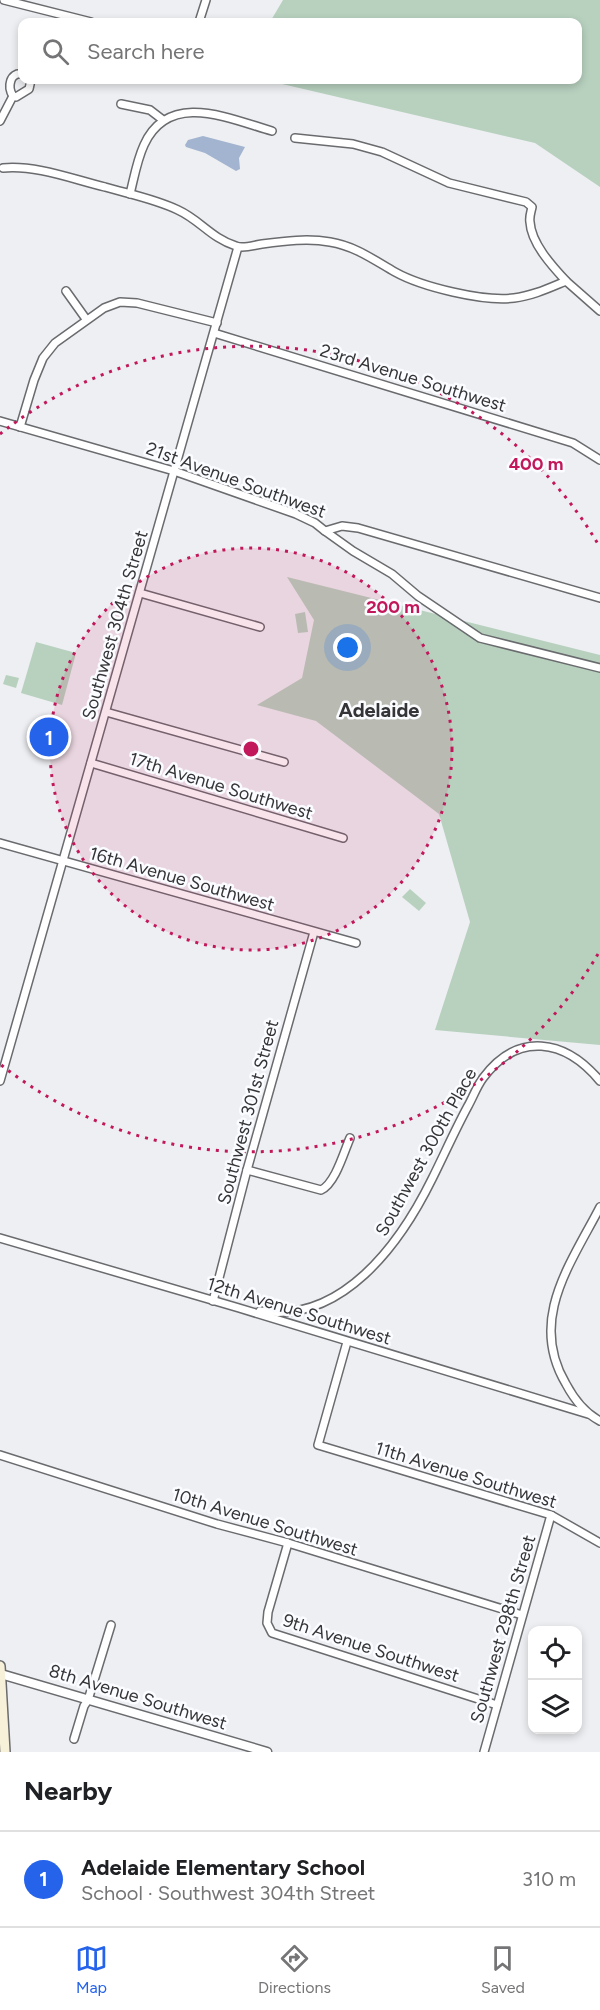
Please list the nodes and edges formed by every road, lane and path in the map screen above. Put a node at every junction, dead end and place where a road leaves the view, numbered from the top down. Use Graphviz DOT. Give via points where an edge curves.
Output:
graph roads {
  1 [pos="3,0"];
  2 [pos="206,0"];
  3 [pos="75,18"];
  4 [pos="200,18"];
  5 [pos="18,73"];
  6 [pos="30,84"];
  7 [pos="13,96"];
  8 [pos="121,104"];
  9 [pos="163,120"];
  10 [pos="0,121"];
  11 [pos="272,131"];
  12 [pos="296,138"];
  13 [pos="1,167"];
  14 [pos="130,194"];
  15 [pos="238,247"];
  16 [pos="566,281"];
  17 [pos="66,291"];
  18 [pos="600,311"];
  19 [pos="86,320"];
  20 [pos="217,323"];
  21 [pos="214,333"];
  22 [pos="0,421"];
  23 [pos="20,427"];
  24 [pos="600,460"];
  25 [pos="174,471"];
  26 [pos="325,531"];
  27 [pos="140,592"];
  28 [pos="600,598"];
  29 [pos="260,627"];
  30 [pos="600,668"];
  31 [pos="106,712"];
  32 [pos="284,762"];
  33 [pos="91,763"];
  34 [pos="343,838"];
  35 [pos="0,843"];
  36 [pos="63,861"];
  37 [pos="314,932"];
  38 [pos="356,943"];
  39 [pos="0,1081"];
  40 [pos="600,1081"];
  41 [pos="350,1138"];
  42 [pos="247,1170"];
  43 [pos="600,1207"];
  44 [pos="0,1238"];
  45 [pos="213,1301"];
  46 [pos="239,1308"];
  47 [pos="347,1342"];
  48 [pos="588,1414"];
  49 [pos="600,1421"];
  50 [pos="0,1455"];
  51 [pos="551,1515"];
  52 [pos="288,1544"];
  53 [pos="600,1544"];
  54 [pos="522,1615"];
  55 [pos="111,1624"];
  56 [pos="0,1666"];
  57 [pos="1,1674"];
  58 [pos="88,1700"];
  59 [pos="497,1705"];
  60 [pos="74,1739"];
  61 [pos="5,1752"];
  62 [pos="267,1752"];
  63 [pos="484,1752"];
  1 -- 3 [label="street"];
  2 -- 4 [label="street"];
  5 -- 7 [label="street" via="10,85"];
  6 -- 7 [label="street" via="29,89"];
  7 -- 10 [label="street"];
  8 -- 9 [label="street" via="150,110"];
  9 -- 11 [label="street" via="198,111"];
  9 -- 14 [label="street" via="144,145"];
  12 -- 16 [label="street" via="353,144 382,152 449,183 529,203 534,236"];
  13 -- 14 [label="street" via="48,172"];
  14 -- 15 [label="street" via="177,210 210,234"];
  15 -- 16 [label="street" via="300,240 338,243 414,280 492,298 520,297"];
  15 -- 20 [label="street, Southwest 304th Street"];
  16 -- 18 [label="street"];
  17 -- 19 [label="street"];
  19 -- 20 [label="street" via="104,308 130,302"];
  19 -- 23 [label="street" via="55,343 43,358"];
  20 -- 21 [label="street, Southwest 304th Street"];
  21 -- 24 [label="street, 23rd Avenue Southwest" via="573,443"];
  21 -- 25 [label="street, Southwest 304th Street"];
  22 -- 23 [label="street, 21st Avenue Southwest"];
  23 -- 25 [label="street, 21st Avenue Southwest"];
  25 -- 26 [label="street, 21st Avenue Southwest" via="296,514"];
  25 -- 27 [label="street, Southwest 304th Street"];
  26 -- 28 [label="street, 21st Avenue Southwest" via="352,527"];
  26 -- 30 [label="street" via="480,638"];
  27 -- 29 [label="street"];
  27 -- 31 [label="street, Southwest 304th Street"];
  31 -- 32 [label="street"];
  31 -- 33 [label="street, Southwest 304th Street"];
  33 -- 34 [label="street, 17th Avenue Southwest"];
  33 -- 36 [label="street, Southwest 304th Street"];
  35 -- 36 [label="street, 16th Avenue Southwest"];
  36 -- 37 [label="street, 16th Avenue Southwest"];
  36 -- 39 [label="street, Southwest 304th Street"];
  37 -- 38 [label="street, 16th Avenue Southwest"];
  37 -- 42 [label="street, Southwest 301st Street"];
  40 -- 46 [label="street, Southwest 300th Place" via="578,1059 548,1047 522,1047 507,1054 482,1079 430,1182 390,1248 363,1276 317,1304 299,1309 266,1312"];
  41 -- 42 [label="street" via="332,1180 321,1190"];
  42 -- 45 [label="street, Southwest 301st Street"];
  43 -- 48 [label="street" via="557,1292 550,1325 560,1374"];
  44 -- 45 [label="street, 12th Avenue Southwest"];
  45 -- 46 [label="street, 12th Avenue Southwest"];
  46 -- 47 [label="street, 12th Avenue Southwest"];
  47 -- 48 [label="street, 12th Avenue Southwest"];
  47 -- 51 [label="street, 11th Avenue Southwest" via="318,1445"];
  48 -- 49 [label="street"];
  50 -- 52 [label="street, 10th Avenue Southwest"];
  51 -- 53 [label="street, 11th Avenue Southwest"];
  51 -- 54 [label="street, Southwest 298th Street"];
  52 -- 54 [label="street, 10th Avenue Southwest"];
  52 -- 59 [label="street, 9th Avenue Southwest" via="268,1612 267,1623 272,1633"];
  54 -- 59 [label="street, Southwest 298th Street"];
  55 -- 58 [label="street"];
  56 -- 57 [label="main road"];
  57 -- 58 [label="street, 8th Avenue Southwest"];
  57 -- 61 [label="main road"];
  58 -- 60 [label="street"];
  58 -- 62 [label="street, 8th Avenue Southwest"];
  59 -- 63 [label="street, Southwest 298th Street"];
}
